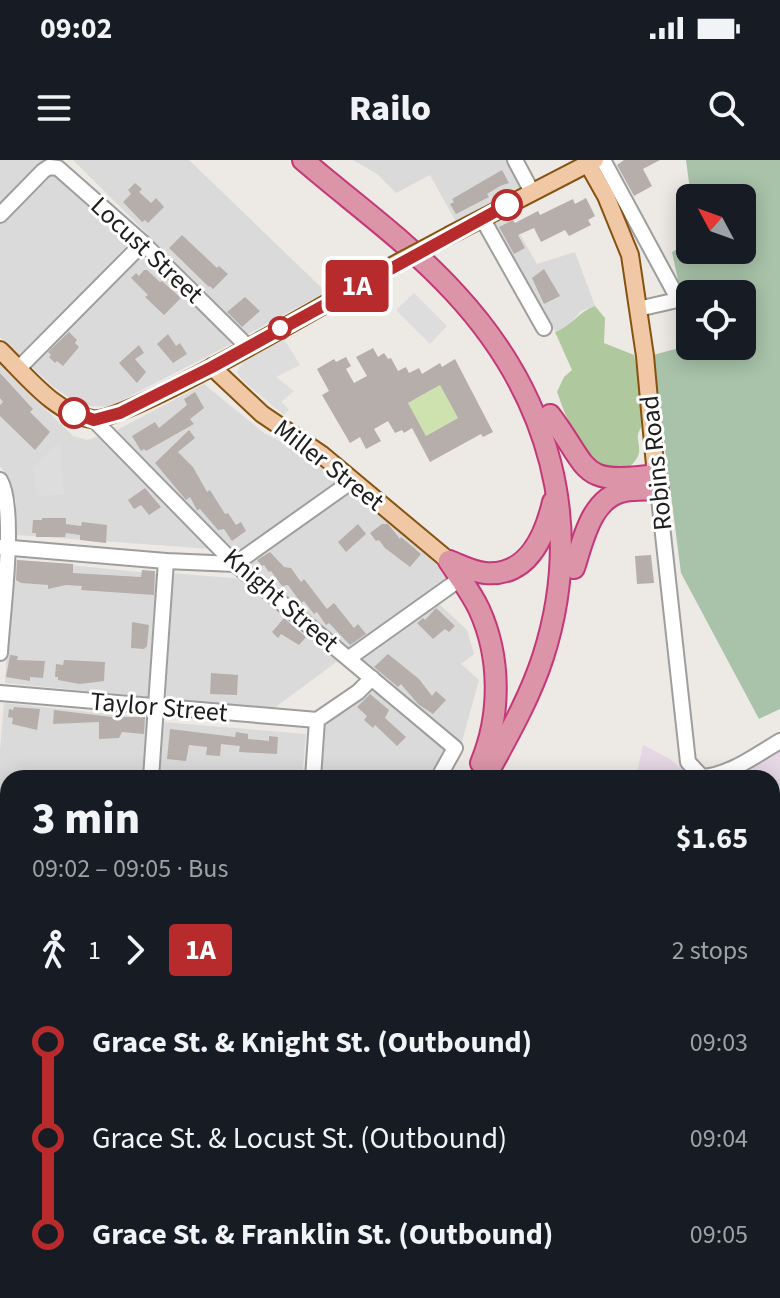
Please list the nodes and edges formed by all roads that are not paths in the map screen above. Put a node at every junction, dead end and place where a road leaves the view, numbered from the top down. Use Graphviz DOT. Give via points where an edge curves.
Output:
graph roads {
  1 [pos="303,160"];
  2 [pos="322,160"];
  3 [pos="515,160"];
  4 [pos="595,161"];
  5 [pos="532,192"];
  6 [pos="0,215"];
  7 [pos="482,218"];
  8 [pos="143,243"];
  9 [pos="638,309"];
  10 [pos="544,328"];
  11 [pos="247,346"];
  12 [pos="0,350"];
  13 [pos="212,367"];
  14 [pos="19,368"];
  15 [pos="550,415"];
  16 [pos="94,420"];
  17 [pos="0,480"];
  18 [pos="352,481"];
  19 [pos="657,482"];
  20 [pos="556,486"];
  21 [pos="4,547"];
  22 [pos="166,561"];
  23 [pos="449,561"];
  24 [pos="235,564"];
  25 [pos="574,568"];
  26 [pos="460,579"];
  27 [pos="0,653"];
  28 [pos="349,658"];
  29 [pos="372,678"];
  30 [pos="0,694"];
  31 [pos="0,707"];
  32 [pos="156,707"];
  33 [pos="317,720"];
  34 [pos="780,741"];
  35 [pos="152,770"];
  36 [pos="314,770"];
  37 [pos="443,770"];
  38 [pos="478,770"];
  39 [pos="489,770"];
  40 [pos="503,770"];
  41 [pos="693,770"];
  42 [pos="728,770"];
  1 -- 20 [label="highway" via="429,268 486,328 534,410"];
  2 -- 15 [label="highway" via="480,301 517,350"];
  3 -- 5 [label="street"];
  4 -- 5 [label="main road"];
  4 -- 9 [label="main road, Robins Road" via="630,255"];
  4 -- 9 [label="street" via="676,295 673,301"];
  5 -- 7 [label="main road"];
  6 -- 8 [label="street, Locust Street" via="43,171 58,168"];
  7 -- 10 [label="street"];
  7 -- 11 [label="main road, bridge"];
  8 -- 11 [label="street, Locust Street"];
  8 -- 14 [label="street"];
  9 -- 19 [label="main road, Robins Road"];
  11 -- 13 [label="main road"];
  12 -- 14 [label="main road"];
  13 -- 16 [label="main road" via="120,413"];
  13 -- 18 [label="main road, Miller Street" via="262,414"];
  14 -- 16 [label="main road" via="54,400"];
  15 -- 19 [label="highway" via="593,473"];
  15 -- 25 [label="highway" via="567,477"];
  16 -- 24 [label="street, Knight Street"];
  17 -- 21 [label="street" via="8,501"];
  18 -- 23 [label="main road, Miller Street"];
  18 -- 24 [label="street"];
  19 -- 25 [label="highway" via="601,504"];
  19 -- 41 [label="street, Robins Road" via="685,742"];
  20 -- 23 [label="highway" via="547,526 522,562 486,573"];
  20 -- 39 [label="highway" via="561,543 551,627 533,684"];
  21 -- 22 [label="street"];
  21 -- 27 [label="street"];
  22 -- 24 [label="street"];
  22 -- 32 [label="street"];
  23 -- 26 [label="highway"];
  24 -- 28 [label="street, Knight Street"];
  25 -- 40 [label="highway" via="555,661"];
  26 -- 28 [label="street"];
  26 -- 38 [label="highway" via="479,610 495,675 489,744"];
  28 -- 29 [label="street, Knight Street"];
  29 -- 33 [label="street"];
  29 -- 37 [label="street, Knight Street" via="455,748"];
  30 -- 31 [label="street"];
  30 -- 32 [label="street, Taylor Street"];
  32 -- 33 [label="street, Taylor Street"];
  32 -- 35 [label="street"];
  33 -- 36 [label="street"];
  34 -- 42 [label="street, Robins Road"];
}
